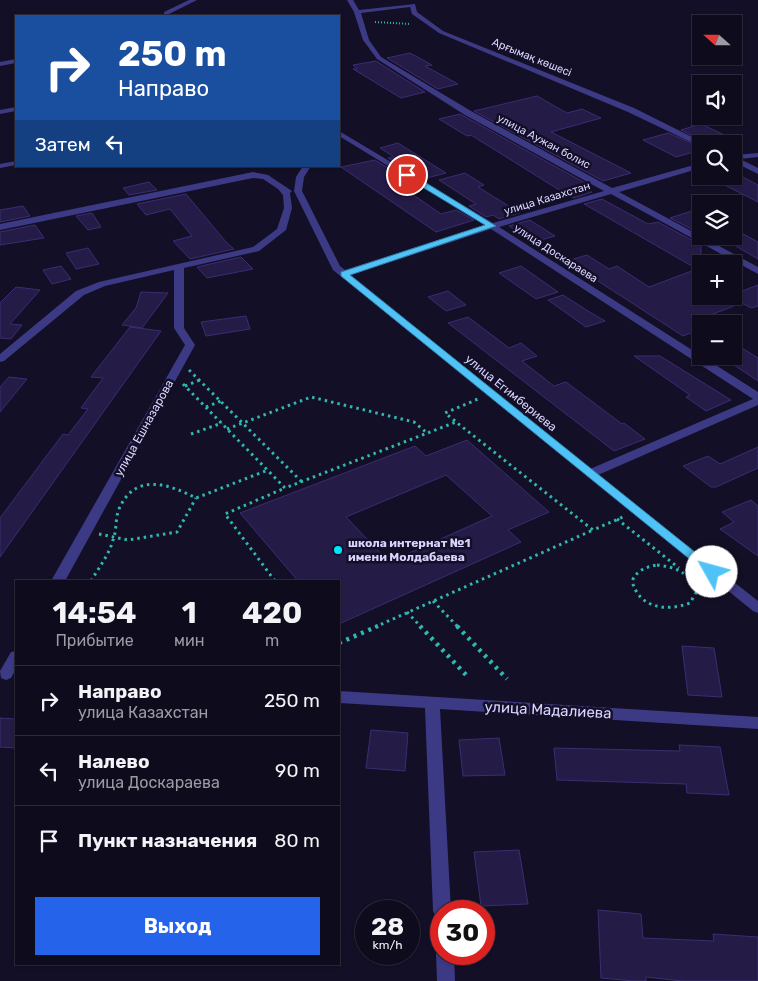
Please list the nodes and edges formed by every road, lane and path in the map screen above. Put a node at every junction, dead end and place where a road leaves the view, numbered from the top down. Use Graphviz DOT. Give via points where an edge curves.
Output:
graph roads {
  1 [pos="194,0"];
  2 [pos="350,0"];
  3 [pos="357,12"];
  4 [pos="167,15"];
  5 [pos="362,25"];
  6 [pos="440,32"];
  7 [pos="15,61"];
  8 [pos="0,64"];
  9 [pos="15,109"];
  10 [pos="0,112"];
  11 [pos="340,134"];
  12 [pos="692,139"];
  13 [pos="758,155"];
  14 [pos="742,157"];
  15 [pos="742,162"];
  16 [pos="15,163"];
  17 [pos="0,166"];
  18 [pos="306,167"];
  19 [pos="692,168"];
  20 [pos="758,170"];
  21 [pos="282,188"];
  22 [pos="612,190"];
  23 [pos="303,200"];
  24 [pos="492,226"];
  25 [pos="0,227"];
  26 [pos="179,267"];
  27 [pos="758,271"];
  28 [pos="344,274"];
  29 [pos="0,360"];
  30 [pos="189,369"];
  31 [pos="200,380"];
  32 [pos="181,382"];
  33 [pos="185,386"];
  34 [pos="479,398"];
  35 [pos="758,399"];
  36 [pos="221,401"];
  37 [pos="206,406"];
  38 [pos="456,422"];
  39 [pos="222,423"];
  40 [pos="242,423"];
  41 [pos="227,428"];
  42 [pos="427,433"];
  43 [pos="191,434"];
  44 [pos="268,470"];
  45 [pos="589,474"];
  46 [pos="302,482"];
  47 [pos="285,488"];
  48 [pos="196,498"];
  49 [pos="626,516"];
  50 [pos="617,519"];
  51 [pos="593,530"];
  52 [pos="96,533"];
  53 [pos="113,540"];
  54 [pos="685,572"];
  55 [pos="59,580"];
  56 [pos="92,580"];
  57 [pos="274,580"];
  58 [pos="433,601"];
  59 [pos="758,608"];
  60 [pos="407,612"];
  61 [pos="340,643"];
  62 [pos="15,658"];
  63 [pos="7,674"];
  64 [pos="468,677"];
  65 [pos="507,679"];
  66 [pos="340,697"];
  67 [pos="432,703"];
  68 [pos="758,723"];
  69 [pos="441,900"];
  70 [pos="445,965"];
  71 [pos="446,981"];
  1 -- 4 [label="street" via="172,9"];
  2 -- 3 [label="street, улица Аужан болис"];
  3 -- 5 [label="street, улица Аужан болис"];
  3 -- 6 [label="street, Арғымақ көшесі" via="413,5 414,13"];
  5 -- 6 [label="path" via="383,22 414,24"];
  5 -- 22 [label="street, улица Аужан болис" via="366,40 379,58 468,113"];
  6 -- 12 [label="street, Арғымақ көшесі" via="631,110"];
  7 -- 8 [label="street"];
  9 -- 10 [label="street"];
  11 -- 24 [label="street, улица Доскараева"];
  13 -- 14 [label="street"];
  15 -- 20 [label="street"];
  16 -- 17 [label="street"];
  18 -- 23 [label="street, улица Егимбериева" via="300,177 298,191"];
  19 -- 22 [label="street, улица Казахстан"];
  21 -- 23 [label="street"];
  21 -- 25 [label="street" via="265,177 253,175"];
  21 -- 26 [label="street" via="287,194 288,208 281,230 266,242 256,249"];
  22 -- 24 [label="street, улица Казахстан"];
  22 -- 27 [label="street, улица Аужан болис"];
  23 -- 28 [label="street, улица Егимбериева" via="336,268"];
  24 -- 28 [label="street, улица Казахстан"];
  24 -- 35 [label="street, улица Доскараева"];
  26 -- 29 [label="street" via="102,284 80,293"];
  26 -- 55 [label="street, улица Ешназарова" via="179,328 190,344"];
  28 -- 45 [label="street, улица Егимбериева"];
  30 -- 31 [label="path"];
  31 -- 33 [label="path"];
  31 -- 36 [label="path"];
  32 -- 33 [label="path"];
  33 -- 37 [label="path"];
  34 -- 38 [label="path" via="445,413"];
  35 -- 45 [label="street"];
  36 -- 37 [label="path"];
  36 -- 40 [label="path"];
  37 -- 39 [label="path"];
  38 -- 42 [label="path"];
  38 -- 51 [label="path"];
  39 -- 41 [label="path"];
  39 -- 43 [label="path"];
  40 -- 41 [label="path"];
  40 -- 42 [label="path" via="311,397 414,422"];
  40 -- 46 [label="path"];
  41 -- 44 [label="path"];
  42 -- 46 [label="path"];
  44 -- 47 [label="path"];
  44 -- 48 [label="path"];
  45 -- 59 [label="street, улица Егимбериева"];
  46 -- 47 [label="path"];
  47 -- 57 [label="path" via="226,514"];
  48 -- 53 [label="path" via="177,532 142,539"];
  48 -- 53 [label="path" via="157,482 137,488 120,508"];
  49 -- 50 [label="path"];
  50 -- 51 [label="path"];
  50 -- 54 [label="path"];
  51 -- 58 [label="path"];
  52 -- 53 [label="path"];
  53 -- 56 [label="path"];
  54 -- 54 [label="path" via="667,566 648,566 635,575 633,588 637,595 653,606 683,607 695,598 697,591"];
  58 -- 60 [label="path"];
  58 -- 65 [label="path"];
  60 -- 61 [label="path"];
  60 -- 64 [label="path"];
  62 -- 63 [label="street"];
  66 -- 67 [label="street, улица Мадалиева"];
  67 -- 68 [label="street, улица Мадалиева"];
  67 -- 69 [label="street"];
  70 -- 71 [label="street"];
}
